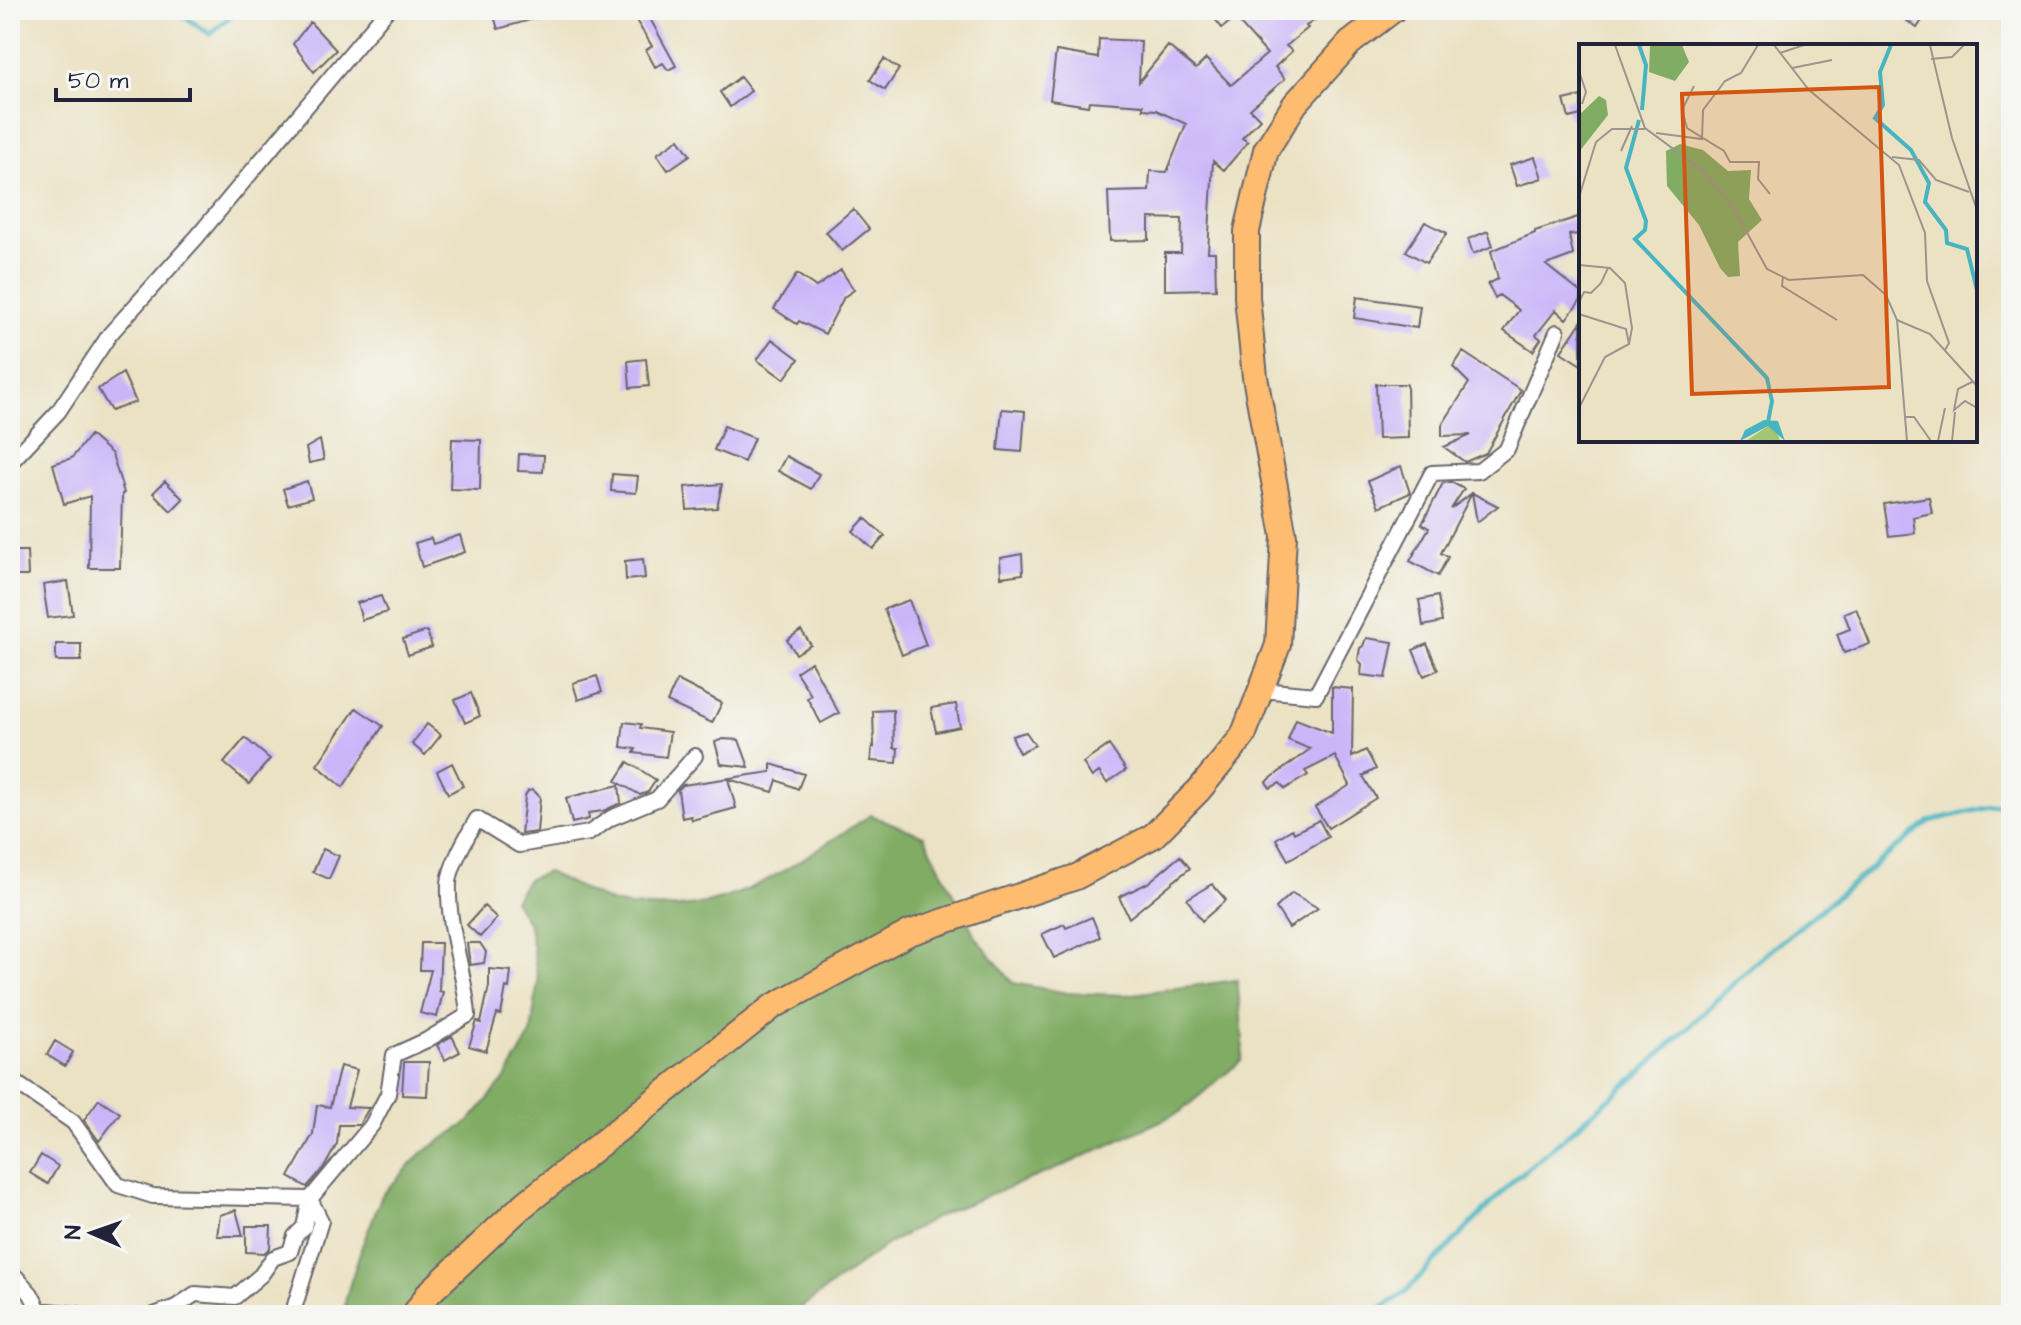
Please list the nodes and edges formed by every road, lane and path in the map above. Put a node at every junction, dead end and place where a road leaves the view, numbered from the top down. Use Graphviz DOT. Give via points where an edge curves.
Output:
graph roads {
  1 [pos="387,10"];
  2 [pos="1393,10"];
  3 [pos="1557,332"];
  4 [pos="10,463"];
  5 [pos="1261,690"];
  6 [pos="695,756"];
  7 [pos="10,1079"];
  8 [pos="310,1199"];
  9 [pos="10,1277"];
  10 [pos="85,1315"];
  11 [pos="154,1315"];
  12 [pos="292,1315"];
  13 [pos="414,1315"];
  1 -- 4 [label="street" via="110,334 58,412"];
  2 -- 5 [label="highway" via="1350,43 1295,104 1266,150 1247,231 1255,377 1284,536 1278,645"];
  3 -- 5 [label="street" via="1507,449 1479,471 1432,473 1316,695"];
  5 -- 13 [label="highway" via="1243,736 1153,836 1076,877 909,933 772,1007 520,1208 429,1293"];
  6 -- 8 [label="street" via="657,799 589,833 519,845 477,819 449,881 468,1015 394,1055 388,1094 372,1125"];
  7 -- 8 [label="street" via="73,1122 118,1185 153,1196"];
  8 -- 11 [label="street" via="304,1227 290,1252 273,1258 235,1297 195,1294"];
  8 -- 12 [label="street" via="321,1221"];
  9 -- 10 [label="street" via="31,1294 39,1310"];
}
